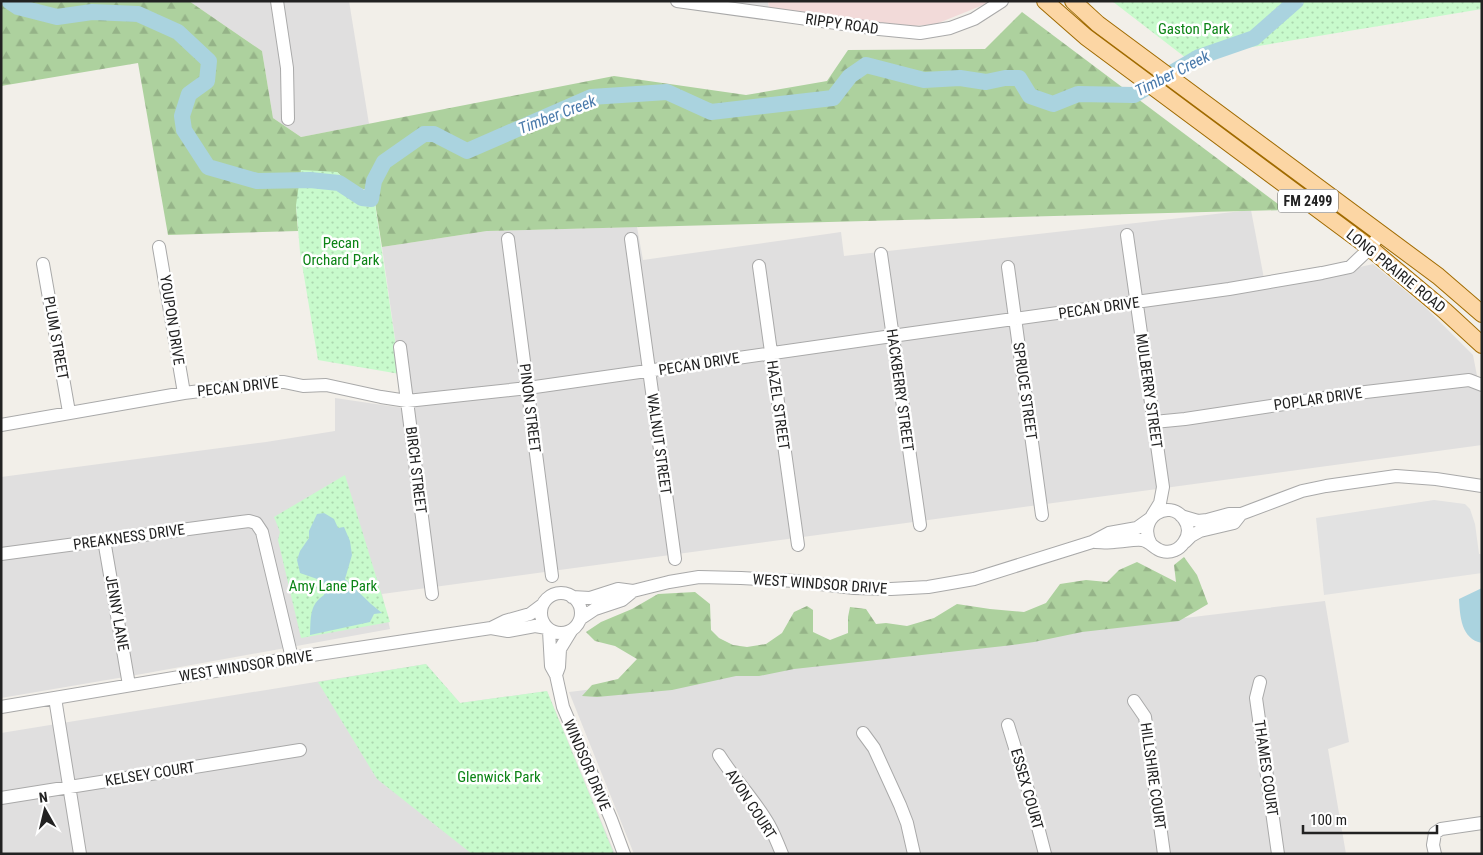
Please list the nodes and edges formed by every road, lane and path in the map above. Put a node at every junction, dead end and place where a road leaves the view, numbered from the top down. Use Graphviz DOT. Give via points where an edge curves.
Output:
graph roads {
  1 [pos="277,1"];
  2 [pos="677,1"];
  3 [pos="1002,1"];
  4 [pos="1045,1"];
  5 [pos="1073,1"];
  6 [pos="692,2"];
  7 [pos="288,119"];
  8 [pos="1381,233"];
  9 [pos="1127,235"];
  10 [pos="508,239"];
  11 [pos="631,239"];
  12 [pos="160,247"];
  13 [pos="1370,248"];
  14 [pos="881,254"];
  15 [pos="43,264"];
  16 [pos="759,266"];
  17 [pos="1008,267"];
  18 [pos="1137,302"];
  19 [pos="1482,314"];
  20 [pos="1015,319"];
  21 [pos="892,336"];
  22 [pos="1482,345"];
  23 [pos="400,347"];
  24 [pos="771,353"];
  25 [pos="649,371"];
  26 [pos="1482,385"];
  27 [pos="528,388"];
  28 [pos="184,393"];
  29 [pos="407,401"];
  30 [pos="69,412"];
  31 [pos="1154,422"];
  32 [pos="1,424"];
  33 [pos="1482,486"];
  34 [pos="1163,487"];
  35 [pos="1042,514"];
  36 [pos="1241,514"];
  37 [pos="1181,515"];
  38 [pos="1152,517"];
  39 [pos="920,525"];
  40 [pos="104,540"];
  41 [pos="1092,542"];
  42 [pos="1184,543"];
  43 [pos="798,544"];
  44 [pos="1151,544"];
  45 [pos="1,554"];
  46 [pos="676,559"];
  47 [pos="552,576"];
  48 [pos="633,591"];
  49 [pos="432,594"];
  50 [pos="572,597"];
  51 [pos="542,606"];
  52 [pos="580,619"];
  53 [pos="491,628"];
  54 [pos="548,630"];
  55 [pos="570,631"];
  56 [pos="292,658"];
  57 [pos="556,675"];
  58 [pos="1260,682"];
  59 [pos="129,685"];
  60 [pos="55,698"];
  61 [pos="1134,700"];
  62 [pos="1,707"];
  63 [pos="1008,725"];
  64 [pos="863,733"];
  65 [pos="300,750"];
  66 [pos="720,755"];
  67 [pos="69,787"];
  68 [pos="1,798"];
  69 [pos="1482,823"];
  70 [pos="80,854"];
  71 [pos="624,854"];
  72 [pos="782,854"];
  73 [pos="914,854"];
  74 [pos="1044,854"];
  75 [pos="1164,854"];
  76 [pos="1278,854"];
  77 [pos="1435,854"];
  1 -- 7 [label="street" via="287,68"];
  2 -- 6 [label="street, RIPPY ROAD"];
  3 -- 6 [label="street, RIPPY ROAD" via="974,19 950,28 920,33"];
  4 -- 13 [label="main road, LONG PRAIRIE ROAD / FM 2499" via="1086,37"];
  5 -- 8 [label="main road, LONG PRAIRIE ROAD / FM 2499" via="1098,24"];
  8 -- 13 [label="street, PECAN DRIVE"];
  8 -- 19 [label="main road, LONG PRAIRIE ROAD / FM 2499"];
  9 -- 18 [label="street, MULBERRY STREET"];
  10 -- 27 [label="street, PINON STREET"];
  11 -- 25 [label="street, WALNUT STREET"];
  12 -- 28 [label="street, YOUPON DRIVE"];
  13 -- 18 [label="street, PECAN DRIVE" via="1350,266 1322,273"];
  13 -- 22 [label="main road, LONG PRAIRIE ROAD / FM 2499"];
  14 -- 21 [label="street, HACKBERRY STREET"];
  15 -- 30 [label="street, PLUM STREET"];
  16 -- 24 [label="street, HAZEL STREET"];
  17 -- 20 [label="street, SPRUCE STREET"];
  18 -- 20 [label="street, PECAN DRIVE"];
  18 -- 31 [label="street, MULBERRY STREET"];
  20 -- 21 [label="street, PECAN DRIVE"];
  20 -- 35 [label="street, SPRUCE STREET"];
  21 -- 24 [label="street, PECAN DRIVE"];
  21 -- 39 [label="street, HACKBERRY STREET"];
  23 -- 29 [label="street, BIRCH STREET"];
  24 -- 25 [label="street, PECAN DRIVE"];
  24 -- 43 [label="street, HAZEL STREET"];
  25 -- 27 [label="street, PECAN DRIVE"];
  25 -- 46 [label="street, WALNUT STREET"];
  26 -- 31 [label="street, POPLAR DRIVE" via="1469,380"];
  27 -- 29 [label="street, PECAN DRIVE"];
  27 -- 47 [label="street, PINON STREET"];
  28 -- 29 [label="street, PECAN DRIVE" via="284,382"];
  28 -- 30 [label="street, PECAN DRIVE"];
  29 -- 49 [label="street, BIRCH STREET"];
  30 -- 32 [label="street, PECAN DRIVE"];
  31 -- 34 [label="street, MULBERRY STREET"];
  33 -- 36 [label="street, WEST WINDSOR DRIVE" via="1396,476 1302,491"];
  34 -- 37 [label="street, MULBERRY STREET"];
  34 -- 38 [label="street, MULBERRY STREET" via="1160,503"];
  36 -- 37 [label="street, WEST WINDSOR DRIVE" via="1202,521"];
  36 -- 42 [label="street, WEST WINDSOR DRIVE" via="1234,523 1200,531"];
  37 -- 38 [label="street, WEST WINDSOR DRIVE" via="1163,511"];
  37 -- 42 [label="street" via="1188,531"];
  38 -- 41 [label="street, WEST WINDSOR DRIVE" via="1137,528 1109,533"];
  38 -- 44 [label="street" via="1146,533"];
  40 -- 45 [label="street, PREAKNESS DRIVE"];
  40 -- 56 [label="street, PREAKNESS DRIVE" via="249,521 256,523 262,532"];
  40 -- 59 [label="street, JENNY LANE"];
  41 -- 44 [label="street, WEST WINDSOR DRIVE" via="1142,540"];
  41 -- 48 [label="street, WEST WINDSOR DRIVE" via="974,579 928,586 854,588 795,581 699,578"];
  42 -- 44 [label="street, WEST WINDSOR DRIVE" via="1168,552"];
  48 -- 50 [label="street, WEST WINDSOR DRIVE" via="618,589 590,598"];
  48 -- 52 [label="street, WEST WINDSOR DRIVE" via="622,600 595,609"];
  50 -- 51 [label="street, WEST WINDSOR DRIVE" via="555,594"];
  50 -- 52 [label="street" via="579,604"];
  51 -- 53 [label="street, WEST WINDSOR DRIVE" via="530,614"];
  51 -- 54 [label="street" via="540,615"];
  52 -- 55 [label="street, WEST WINDSOR DRIVE"];
  53 -- 54 [label="street, WEST WINDSOR DRIVE" via="508,631 535,626"];
  53 -- 56 [label="street, WEST WINDSOR DRIVE"];
  54 -- 55 [label="street, WEST WINDSOR DRIVE"];
  54 -- 57 [label="street, WINDSOR DRIVE" via="551,666"];
  55 -- 57 [label="street, WINDSOR DRIVE" via="560,649"];
  56 -- 59 [label="street, WEST WINDSOR DRIVE"];
  57 -- 71 [label="street, WINDSOR DRIVE" via="563,708"];
  58 -- 76 [label="street, THAMES COURT" via="1256,698"];
  59 -- 60 [label="street, WEST WINDSOR DRIVE"];
  60 -- 62 [label="street, WEST WINDSOR DRIVE"];
  60 -- 67 [label="street"];
  61 -- 75 [label="street, HILLSHIRE COURT" via="1146,717"];
  63 -- 74 [label="street, ESSEX COURT" via="1032,800"];
  64 -- 73 [label="street" via="874,748 900,805"];
  65 -- 67 [label="street, KELSEY COURT"];
  66 -- 72 [label="street, AVON COURT" via="769,825"];
  67 -- 68 [label="street, KELSEY COURT"];
  67 -- 70 [label="street"];
  69 -- 77 [label="street" via="1441,829 1435,833"];
}
